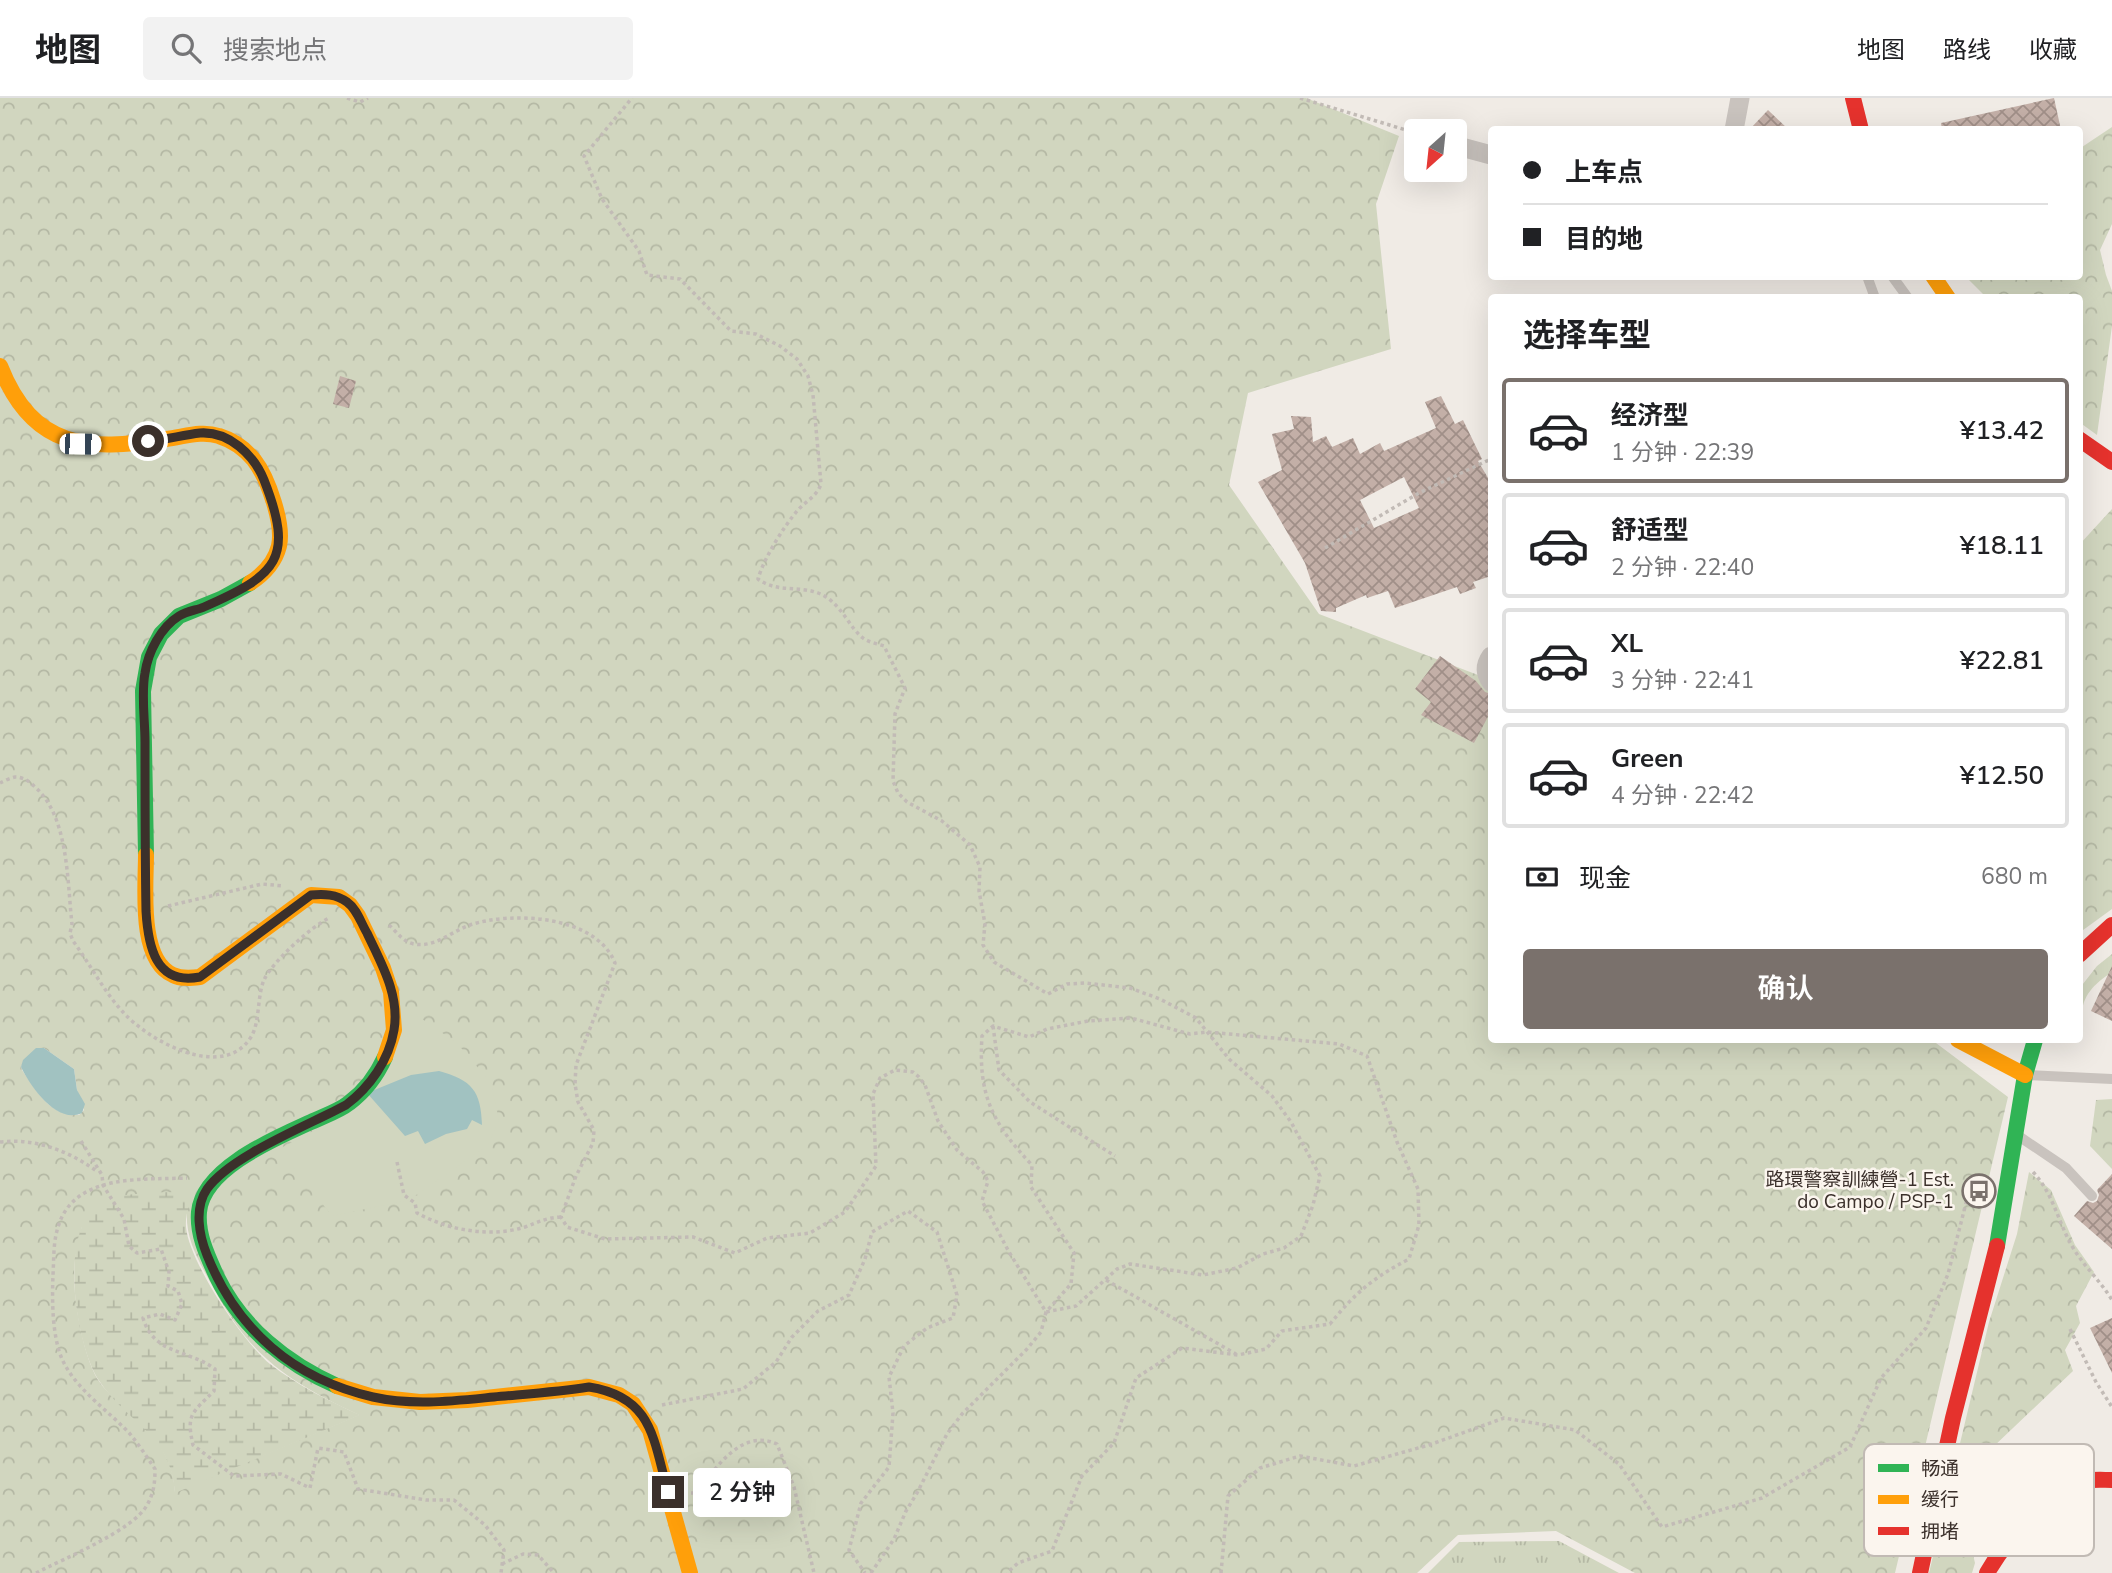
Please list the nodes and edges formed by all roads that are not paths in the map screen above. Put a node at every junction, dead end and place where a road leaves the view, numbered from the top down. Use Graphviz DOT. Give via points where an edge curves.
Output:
graph roads {
  1 [pos="1740,98"];
  2 [pos="1853,98"];
  3 [pos="1735,126"];
  4 [pos="1860,126"];
  5 [pos="1467,149"];
  6 [pos="1488,154"];
  7 [pos="0,366"];
  8 [pos="2083,442"];
  9 [pos="2112,462"];
  10 [pos="2112,925"];
  11 [pos="2083,951"];
  12 [pos="1964,1043"];
  13 [pos="1986,1043"];
  14 [pos="2034,1043"];
  15 [pos="1994,1059"];
  16 [pos="2025,1075"];
  17 [pos="2112,1079"];
  18 [pos="2016,1139"];
  19 [pos="2092,1196"];
  20 [pos="1947,1444"];
  21 [pos="2112,1480"];
  22 [pos="2094,1481"];
  23 [pos="1999,1556"];
  24 [pos="690,1573"];
  25 [pos="1987,1573"];
  1 -- 3 [label="street"];
  2 -- 4 [label="street"];
  5 -- 6 [label="street"];
  7 -- 24 [label="street" via="18,403 65,439 100,444 171,440 201,433 237,445 251,457 277,513 280,534 266,573 250,586 180,615 160,633 145,673 150,950 167,971 189,979 200,977 311,895 336,896 356,911 386,974 394,1027 384,1059 369,1084 346,1105 238,1160 206,1190 200,1203 202,1245 234,1309 290,1362 318,1378 374,1397 432,1403 589,1387 625,1397 639,1409 650,1430"];
  8 -- 9 [label="street"];
  10 -- 11 [label="street"];
  12 -- 15 [label="street"];
  13 -- 15 [label="street"];
  14 -- 16 [label="street"];
  15 -- 16 [label="street"];
  16 -- 17 [label="lane"];
  16 -- 18 [label="street"];
  18 -- 19 [label="lane" via="2066,1168"];
  18 -- 20 [label="street" via="2000,1234"];
  21 -- 22 [label="street"];
  23 -- 25 [label="street"];
}
